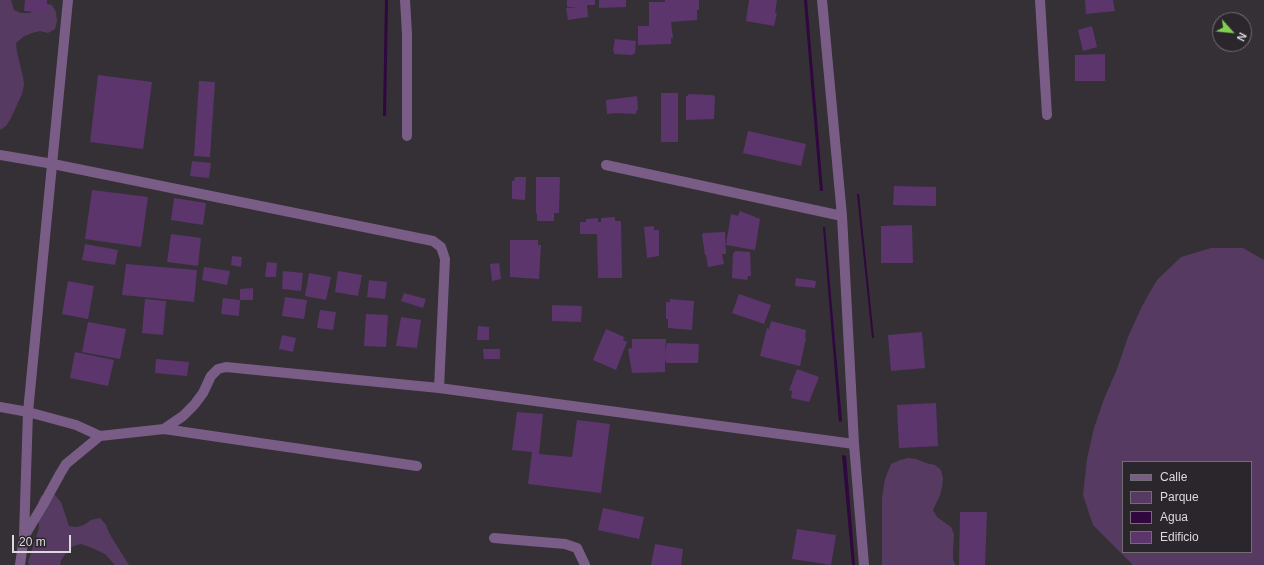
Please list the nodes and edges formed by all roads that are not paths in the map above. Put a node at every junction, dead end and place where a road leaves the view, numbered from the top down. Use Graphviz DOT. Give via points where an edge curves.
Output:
graph roads {
  1 [pos="68,0"];
  2 [pos="405,0"];
  3 [pos="822,0"];
  4 [pos="1040,0"];
  5 [pos="1047,115"];
  6 [pos="407,136"];
  7 [pos="0,155"];
  8 [pos="53,164"];
  9 [pos="606,166"];
  10 [pos="842,216"];
  11 [pos="439,388"];
  12 [pos="0,407"];
  13 [pos="28,412"];
  14 [pos="164,429"];
  15 [pos="100,436"];
  16 [pos="854,444"];
  17 [pos="417,466"];
  18 [pos="24,536"];
  19 [pos="494,538"];
  20 [pos="20,565"];
  21 [pos="585,565"];
  22 [pos="864,565"];
  1 -- 8 [label="street"];
  2 -- 6 [label="street"];
  3 -- 10 [label="street"];
  4 -- 5 [label="street"];
  7 -- 8 [label="street"];
  8 -- 11 [label="street" via="433,240 441,247 445,259"];
  8 -- 13 [label="street"];
  9 -- 10 [label="street"];
  10 -- 16 [label="street"];
  11 -- 14 [label="street" via="226,367 218,369 211,376 203,393 184,416"];
  11 -- 16 [label="street"];
  12 -- 13 [label="street"];
  13 -- 15 [label="street" via="76,425"];
  13 -- 18 [label="street"];
  14 -- 15 [label="street"];
  14 -- 17 [label="street"];
  15 -- 18 [label="street" via="66,464"];
  16 -- 22 [label="street"];
  18 -- 20 [label="street"];
  19 -- 21 [label="street" via="565,544 577,548"];
}
